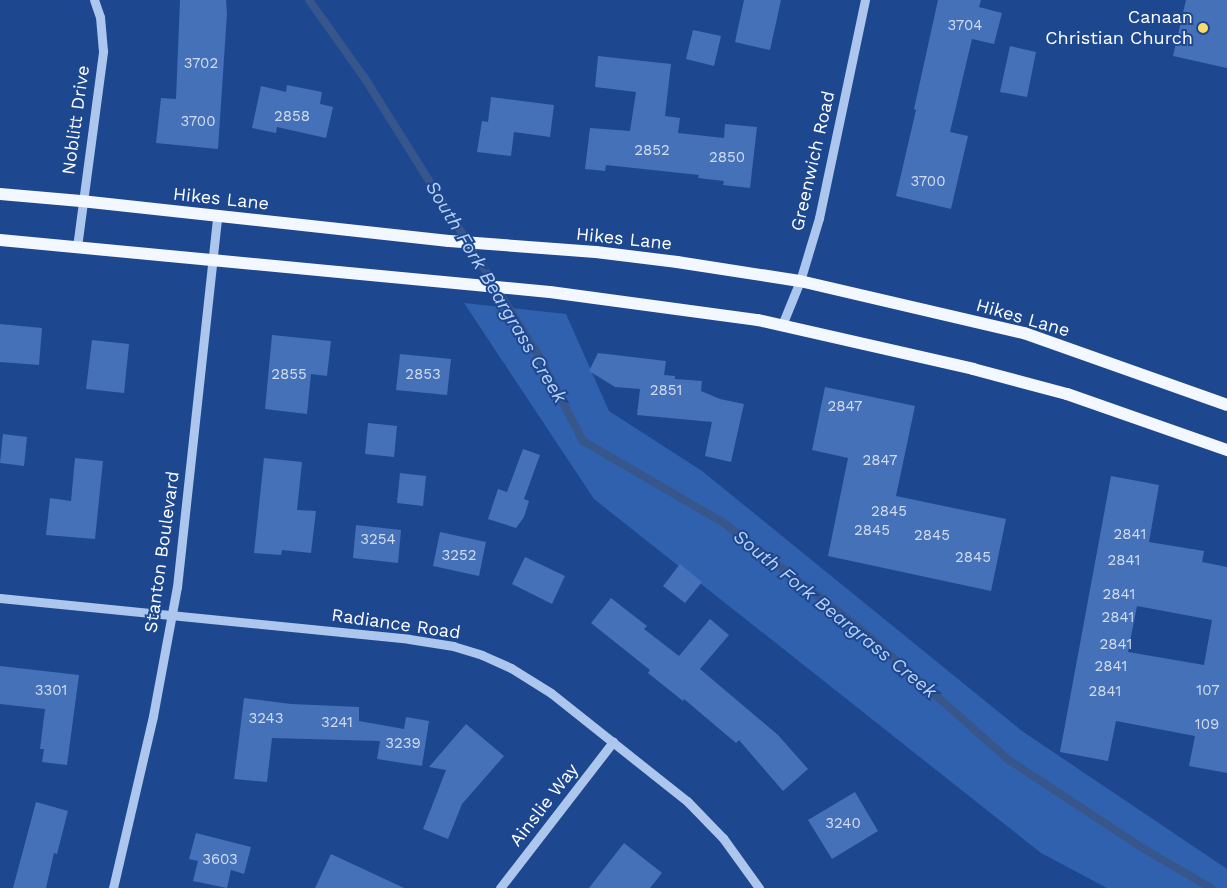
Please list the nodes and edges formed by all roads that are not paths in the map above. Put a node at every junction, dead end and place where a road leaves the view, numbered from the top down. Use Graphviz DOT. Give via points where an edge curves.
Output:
graph roads {
  1 [pos="94,0"];
  2 [pos="865,0"];
  3 [pos="0,194"];
  4 [pos="81,201"];
  5 [pos="217,217"];
  6 [pos="0,240"];
  7 [pos="77,247"];
  8 [pos="212,260"];
  9 [pos="800,281"];
  10 [pos="782,325"];
  11 [pos="1227,405"];
  12 [pos="1227,450"];
  13 [pos="0,598"];
  14 [pos="171,616"];
  15 [pos="613,742"];
  16 [pos="113,888"];
  17 [pos="500,888"];
  18 [pos="759,888"];
  1 -- 4 [label="street, Noblitt Drive" via="100,17 103,50"];
  2 -- 9 [label="street, Greenwich Road" via="819,218"];
  3 -- 4 [label="main road, Hikes Lane"];
  4 -- 5 [label="main road, Hikes Lane"];
  4 -- 7 [label="street, Noblitt Drive"];
  5 -- 8 [label="street, Stanton Boulevard"];
  5 -- 9 [label="main road, Hikes Lane" via="677,262"];
  6 -- 7 [label="main road"];
  7 -- 8 [label="main road"];
  8 -- 10 [label="main road" via="550,292"];
  8 -- 14 [label="street, Stanton Boulevard" via="177,587"];
  9 -- 10 [label="street, Greenwich Road"];
  9 -- 11 [label="main road, Hikes Lane" via="1024,333"];
  10 -- 12 [label="main road" via="974,368 1067,394"];
  13 -- 14 [label="street, Radiance Road"];
  14 -- 15 [label="street, Radiance Road" via="453,646 511,668 551,693"];
  14 -- 16 [label="street, Stanton Boulevard" via="153,716"];
  15 -- 17 [label="street, Ainslie Way"];
  15 -- 18 [label="street, Radiance Road" via="688,801 724,838"];
}
